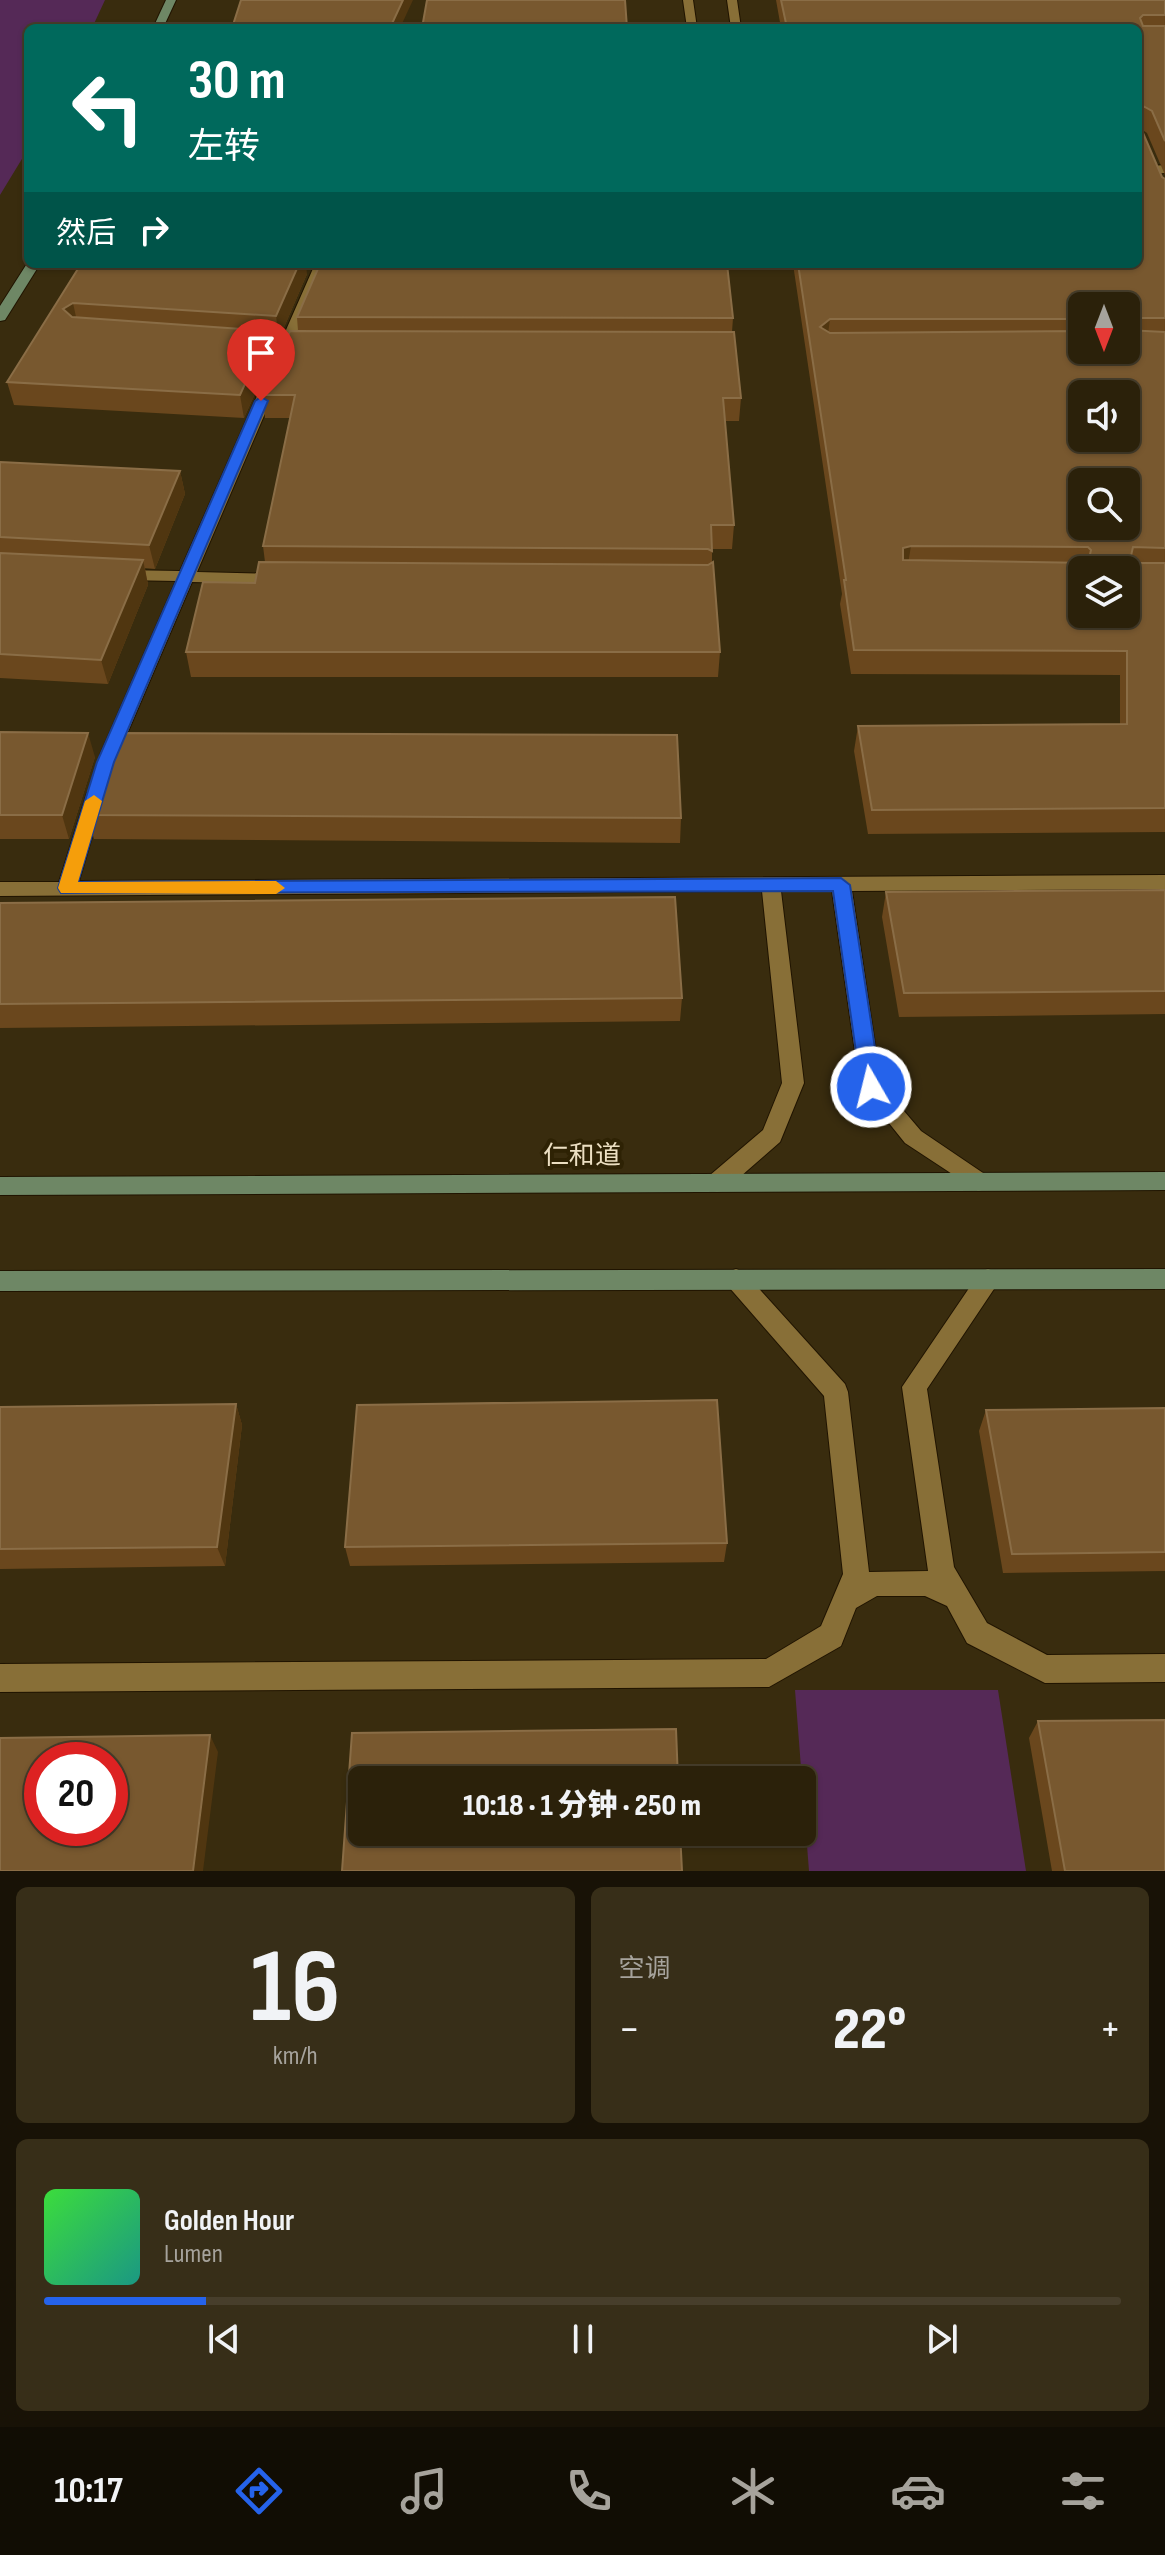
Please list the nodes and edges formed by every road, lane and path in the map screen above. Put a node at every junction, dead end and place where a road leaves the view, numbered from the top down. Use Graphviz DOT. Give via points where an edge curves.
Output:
graph roads {
  1 [pos="171,0"];
  2 [pos="688,0"];
  3 [pos="732,0"];
  4 [pos="160,24"];
  5 [pos="691,24"];
  6 [pos="735,24"];
  7 [pos="1155,165"];
  8 [pos="1159,184"];
  9 [pos="31,268"];
  10 [pos="320,268"];
  11 [pos="0,317"];
  12 [pos="108,574"];
  13 [pos="185,578"];
  14 [pos="296,579"];
  15 [pos="1165,882"];
  16 [pos="771,885"];
  17 [pos="841,885"];
  18 [pos="67,888"];
  19 [pos="0,889"];
  20 [pos="1165,1181"];
  21 [pos="978,1182"];
  22 [pos="717,1183"];
  23 [pos="0,1186"];
  24 [pos="736,1279"];
  25 [pos="988,1279"];
  26 [pos="1165,1279"];
  27 [pos="0,1281"];
  28 [pos="957,1597"];
  29 [pos="846,1599"];
  30 [pos="1165,1668"];
  31 [pos="0,1678"];
  1 -- 4 [label="main road"];
  2 -- 5 [label="lane"];
  3 -- 6 [label="lane"];
  7 -- 8 [label="lane"];
  9 -- 11 [label="main road"];
  10 -- 13 [label="lane"];
  12 -- 13 [label="lane"];
  13 -- 14 [label="lane"];
  13 -- 18 [label="lane" via="105,762"];
  15 -- 17 [label="lane"];
  16 -- 17 [label="lane"];
  16 -- 18 [label="lane"];
  16 -- 22 [label="lane" via="793,1083 772,1136"];
  17 -- 21 [label="lane" via="871,1087 913,1137"];
  18 -- 19 [label="lane"];
  20 -- 21 [label="main road, 仁和道"];
  21 -- 22 [label="main road, 仁和道"];
  22 -- 23 [label="main road, 仁和道"];
  24 -- 25 [label="main road"];
  24 -- 27 [label="main road"];
  24 -- 29 [label="lane" via="836,1392 856,1574"];
  25 -- 26 [label="main road"];
  25 -- 28 [label="lane" via="914,1387 941,1570"];
  28 -- 29 [label="lane" via="926,1583 875,1583"];
  28 -- 30 [label="lane" via="977,1633 1045,1669"];
  29 -- 31 [label="lane" via="831,1636 769,1673"];
}
